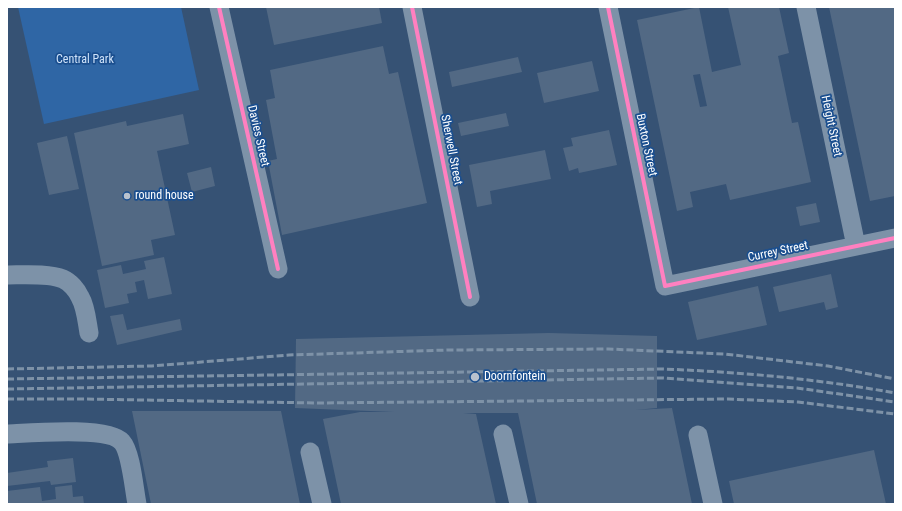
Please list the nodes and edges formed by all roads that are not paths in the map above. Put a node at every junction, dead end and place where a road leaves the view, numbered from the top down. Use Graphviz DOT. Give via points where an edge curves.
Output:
graph roads {
  1 [pos="219,7"];
  2 [pos="412,7"];
  3 [pos="608,7"];
  4 [pos="806,7"];
  5 [pos="895,238"];
  6 [pos="856,246"];
  7 [pos="278,269"];
  8 [pos="7,275"];
  9 [pos="665,286"];
  10 [pos="470,297"];
  11 [pos="89,333"];
  12 [pos="7,434"];
  13 [pos="503,434"];
  14 [pos="698,435"];
  15 [pos="310,452"];
  16 [pos="137,504"];
  17 [pos="322,504"];
  18 [pos="519,504"];
  19 [pos="713,504"];
  1 -- 7 [label="street, Davies Street"];
  2 -- 10 [label="street, Sherwell Street"];
  3 -- 9 [label="street, Buxton Street"];
  4 -- 6 [label="street, Height Street"];
  5 -- 6 [label="street, Currey Street"];
  6 -- 9 [label="street, Currey Street"];
  8 -- 11 [label="street" via="44,275 63,279 80,297"];
  12 -- 16 [label="street" via="89,432 116,437 128,454"];
  13 -- 18 [label="street"];
  14 -- 19 [label="street"];
  15 -- 17 [label="street"];
}
